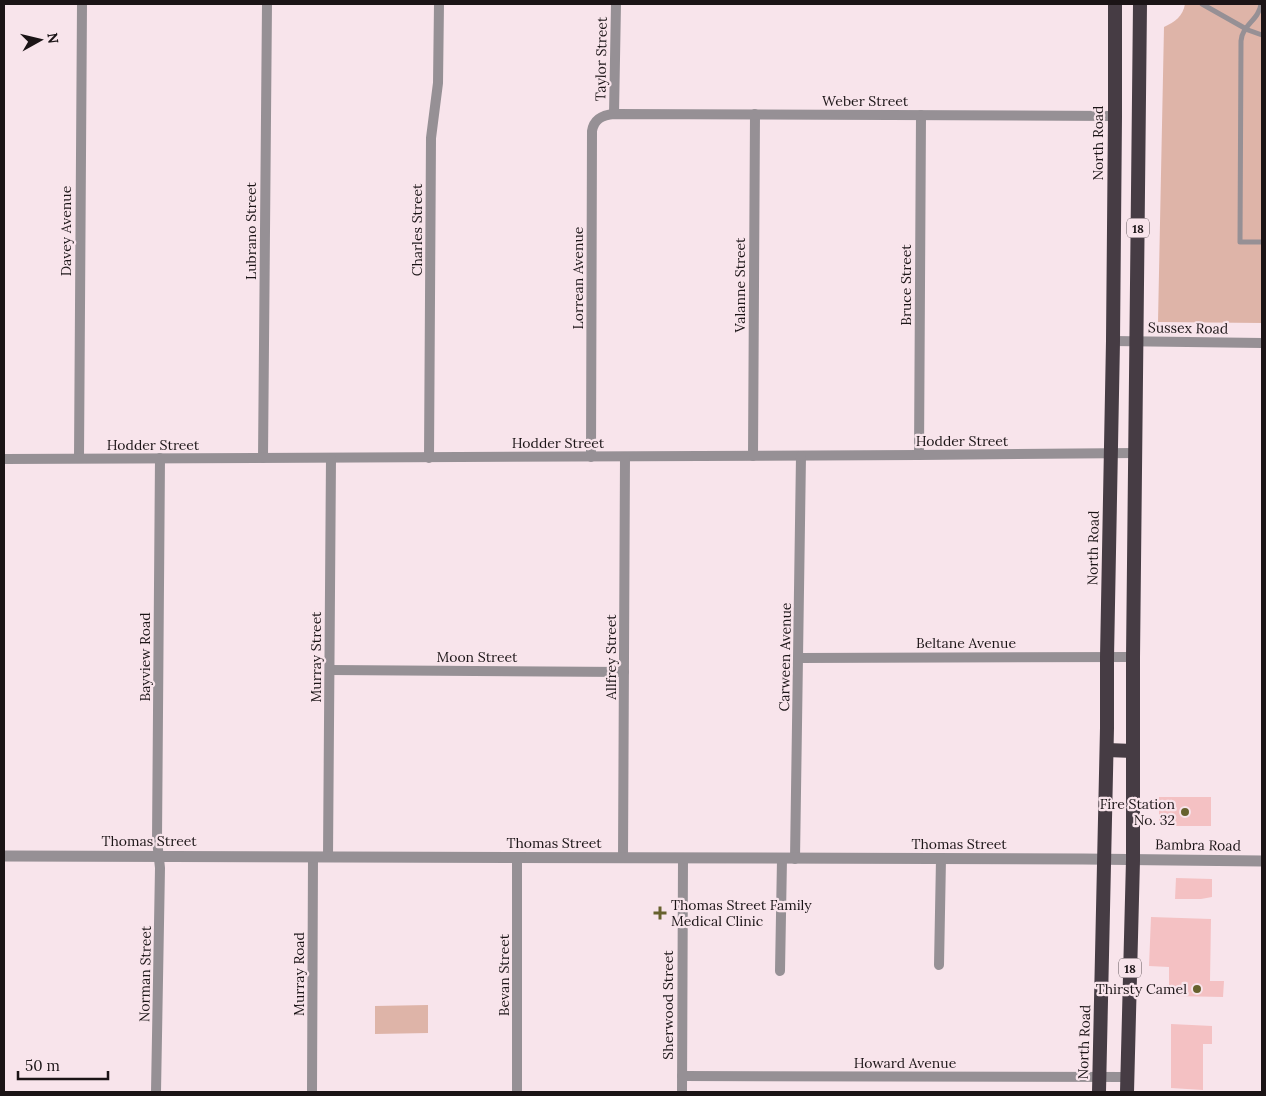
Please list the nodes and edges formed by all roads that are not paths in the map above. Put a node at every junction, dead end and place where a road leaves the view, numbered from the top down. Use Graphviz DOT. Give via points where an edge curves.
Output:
graph roads {
  1 [pos="82,4"];
  2 [pos="267,4"];
  3 [pos="439,4"];
  4 [pos="616,4"];
  5 [pos="1114,4"];
  6 [pos="1140,4"];
  7 [pos="1202,4"];
  8 [pos="1261,4"];
  9 [pos="1245,29"];
  10 [pos="1262,35"];
  11 [pos="614,114"];
  12 [pos="755,114"];
  13 [pos="921,115"];
  14 [pos="1115,116"];
  15 [pos="1262,242"];
  16 [pos="1113,341"];
  17 [pos="1137,341"];
  18 [pos="1262,343"];
  19 [pos="1136,453"];
  20 [pos="1111,454"];
  21 [pos="919,455"];
  22 [pos="753,456"];
  23 [pos="801,456"];
  24 [pos="591,457"];
  25 [pos="625,457"];
  26 [pos="79,458"];
  27 [pos="160,458"];
  28 [pos="263,458"];
  29 [pos="331,458"];
  30 [pos="429,458"];
  31 [pos="4,459"];
  32 [pos="1107,656"];
  33 [pos="1134,656"];
  34 [pos="799,658"];
  35 [pos="330,670"];
  36 [pos="624,672"];
  37 [pos="1107,750"];
  38 [pos="1133,751"];
  39 [pos="4,856"];
  40 [pos="159,856"];
  41 [pos="313,857"];
  42 [pos="328,857"];
  43 [pos="517,858"];
  44 [pos="623,858"];
  45 [pos="683,859"];
  46 [pos="782,859"];
  47 [pos="795,859"];
  48 [pos="941,859"];
  49 [pos="1105,859"];
  50 [pos="1133,860"];
  51 [pos="1262,861"];
  52 [pos="939,965"];
  53 [pos="780,971"];
  54 [pos="682,1076"];
  55 [pos="1099,1077"];
  56 [pos="1127,1077"];
  57 [pos="156,1092"];
  58 [pos="312,1092"];
  59 [pos="517,1092"];
  60 [pos="682,1092"];
  61 [pos="1099,1092"];
  62 [pos="1127,1092"];
  1 -- 26 [label="street, Davey Avenue"];
  2 -- 28 [label="street, Lubrano Street"];
  3 -- 30 [label="street, Charles Street" via="438,83 431,138"];
  4 -- 11 [label="street, Taylor Street"];
  5 -- 14 [label="highway, North Road / 18"];
  6 -- 17 [label="highway, 18"];
  7 -- 9 [label="lane"];
  8 -- 9 [label="lane" via="1260,11"];
  9 -- 10 [label="lane"];
  9 -- 15 [label="lane" via="1241,41 1240,242"];
  11 -- 12 [label="street, Weber Street"];
  11 -- 24 [label="street, Lorrean Avenue" via="601,116 592,131"];
  12 -- 13 [label="street, Weber Street"];
  12 -- 22 [label="street, Valanne Street"];
  13 -- 14 [label="street, Weber Street"];
  13 -- 21 [label="street, Bruce Street"];
  14 -- 16 [label="highway, North Road / 18"];
  16 -- 17 [label="street, Sussex Road"];
  16 -- 20 [label="highway, North Road / 18"];
  17 -- 18 [label="street, Sussex Road"];
  17 -- 19 [label="highway, 18"];
  19 -- 20 [label="street, Hodder Street"];
  19 -- 33 [label="highway, 18"];
  20 -- 21 [label="street, Hodder Street"];
  20 -- 32 [label="highway, North Road / 18"];
  21 -- 23 [label="street, Hodder Street"];
  22 -- 23 [label="street, Hodder Street"];
  22 -- 25 [label="street, Hodder Street"];
  23 -- 34 [label="street, Carween Avenue"];
  24 -- 25 [label="street, Hodder Street"];
  24 -- 30 [label="street, Hodder Street"];
  25 -- 36 [label="street, Allfrey Street"];
  26 -- 27 [label="street, Hodder Street"];
  26 -- 31 [label="street, Hodder Street"];
  27 -- 28 [label="street, Hodder Street"];
  27 -- 40 [label="street, Bayview Road"];
  28 -- 29 [label="street, Hodder Street"];
  29 -- 30 [label="street, Hodder Street"];
  29 -- 35 [label="street, Murray Street"];
  32 -- 33 [label="street, Beltane Avenue"];
  32 -- 34 [label="street, Beltane Avenue"];
  32 -- 37 [label="highway, North Road / 18"];
  33 -- 38 [label="highway, 18"];
  34 -- 47 [label="street, Carween Avenue"];
  35 -- 36 [label="street, Moon Street"];
  35 -- 42 [label="street, Murray Street"];
  36 -- 44 [label="street, Allfrey Street"];
  37 -- 38 [label="highway"];
  37 -- 49 [label="highway, North Road / 18"];
  38 -- 50 [label="highway, 18"];
  39 -- 40 [label="street, Thomas Street"];
  40 -- 41 [label="street, Thomas Street"];
  40 -- 57 [label="street, Norman Street"];
  41 -- 42 [label="street, Thomas Street"];
  41 -- 58 [label="street, Murray Road"];
  42 -- 43 [label="street, Thomas Street"];
  43 -- 44 [label="street, Thomas Street"];
  43 -- 59 [label="street, Bevan Street"];
  44 -- 45 [label="street, Thomas Street"];
  45 -- 46 [label="street, Thomas Street"];
  45 -- 54 [label="street, Sherwood Street"];
  46 -- 47 [label="street, Thomas Street"];
  46 -- 53 [label="street"];
  47 -- 48 [label="street, Thomas Street"];
  48 -- 49 [label="street, Thomas Street"];
  48 -- 52 [label="street"];
  49 -- 50 [label="street, Thomas Street"];
  49 -- 55 [label="highway, North Road / 18"];
  50 -- 51 [label="street, Bambra Road"];
  50 -- 56 [label="highway, 18"];
  54 -- 55 [label="street, Howard Avenue"];
  54 -- 60 [label="street, Sherwood Street"];
  55 -- 56 [label="street, Howard Avenue"];
  55 -- 61 [label="highway, North Road / 18"];
  56 -- 62 [label="highway, 18"];
}
